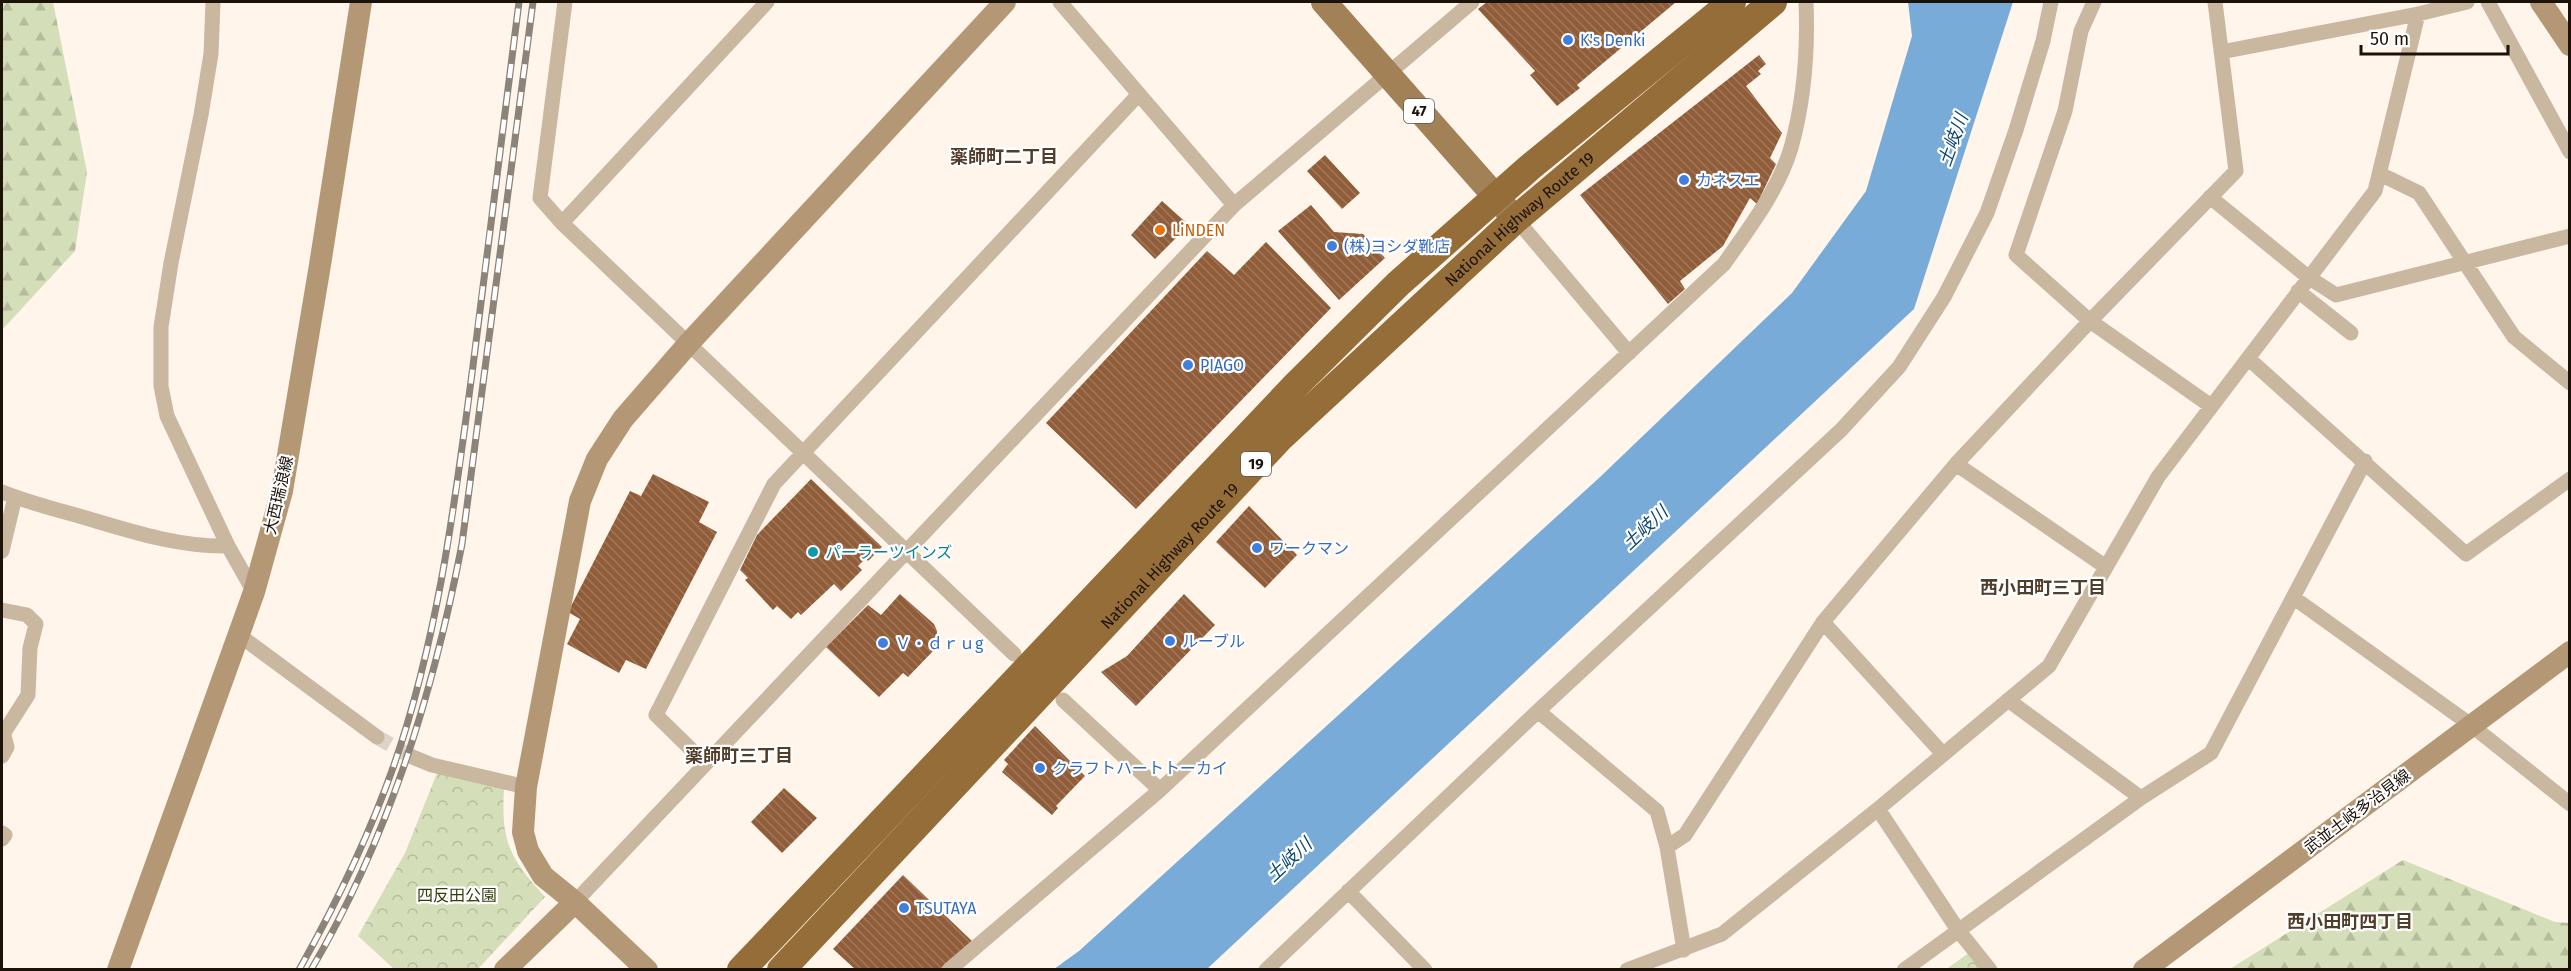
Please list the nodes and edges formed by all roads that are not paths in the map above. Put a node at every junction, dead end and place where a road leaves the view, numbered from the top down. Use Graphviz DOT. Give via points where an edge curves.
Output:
graph roads {
  1 [pos="213,2"];
  2 [pos="361,2"];
  3 [pos="565,2"];
  4 [pos="767,2"];
  5 [pos="1005,2"];
  6 [pos="1059,2"];
  7 [pos="1324,2"];
  8 [pos="1472,2"];
  9 [pos="1732,2"];
  10 [pos="1773,2"];
  11 [pos="1806,2"];
  12 [pos="2051,2"];
  13 [pos="2094,2"];
  14 [pos="2215,2"];
  15 [pos="2467,2"];
  16 [pos="2488,2"];
  17 [pos="2541,2"];
  18 [pos="2418,14"];
  19 [pos="2570,45"];
  20 [pos="2221,52"];
  21 [pos="1386,74"];
  22 [pos="1139,94"];
  23 [pos="2570,152"];
  24 [pos="2380,174"];
  25 [pos="1495,197"];
  26 [pos="2210,197"];
  27 [pos="1234,205"];
  28 [pos="1515,219"];
  29 [pos="562,223"];
  30 [pos="2570,236"];
  31 [pos="2467,263"];
  32 [pos="2308,277"];
  33 [pos="2298,291"];
  34 [pos="2090,321"];
  35 [pos="2351,333"];
  36 [pos="688,343"];
  37 [pos="1629,353"];
  38 [pos="2249,358"];
  39 [pos="2570,383"];
  40 [pos="2211,406"];
  41 [pos="803,451"];
  42 [pos="2365,461"];
  43 [pos="1956,464"];
  44 [pos="2570,479"];
  45 [pos="8,494"];
  46 [pos="228,546"];
  47 [pos="2,552"];
  48 [pos="906,552"];
  49 [pos="2106,567"];
  50 [pos="254,592"];
  51 [pos="2294,598"];
  52 [pos="2,610"];
  53 [pos="1823,622"];
  54 [pos="239,635"];
  55 [pos="2570,652"];
  56 [pos="1014,654"];
  57 [pos="1063,700"];
  58 [pos="2008,700"];
  59 [pos="1538,711"];
  60 [pos="2471,725"];
  61 [pos="377,737"];
  62 [pos="1943,754"];
  63 [pos="2,756"];
  64 [pos="410,756"];
  65 [pos="705,763"];
  66 [pos="526,787"];
  67 [pos="1160,790"];
  68 [pos="2141,798"];
  69 [pos="2570,804"];
  70 [pos="1878,809"];
  71 [pos="2,833"];
  72 [pos="2,839"];
  73 [pos="1667,847"];
  74 [pos="1348,891"];
  75 [pos="575,902"];
  76 [pos="1958,930"];
  77 [pos="1683,950"];
  78 [pos="118,969"];
  79 [pos="505,969"];
  80 [pos="647,969"];
  81 [pos="741,969"];
  82 [pos="781,969"];
  83 [pos="948,969"];
  84 [pos="1266,969"];
  85 [pos="1425,969"];
  86 [pos="1627,969"];
  87 [pos="1904,969"];
  88 [pos="1990,969"];
  89 [pos="2144,969"];
  1 -- 46 [label="street" via="205,95 161,327 162,386 166,416"];
  2 -- 50 [label="main road, 大西瑞浪線" via="282,491"];
  3 -- 29 [label="street" via="540,198"];
  4 -- 29 [label="street"];
  5 -- 36 [label="main road"];
  6 -- 22 [label="street"];
  7 -- 21 [label="main road, 47"];
  8 -- 21 [label="street"];
  9 -- 25 [label="highway, National Highway Route 19 / 19"];
  10 -- 28 [label="highway, National Highway Route 19 / 19"];
  11 -- 37 [label="street" via="1808,45 1800,100 1791,148 1775,185 1724,264"];
  12 -- 59 [label="street" via="2043,41 1987,213 1944,297 1899,367 1840,429"];
  13 -- 34 [label="street" via="2081,31 2065,111 2016,255"];
  14 -- 20 [label="street"];
  15 -- 18 [label="street"];
  16 -- 23 [label="street"];
  17 -- 19 [label="main road"];
  18 -- 20 [label="street"];
  18 -- 24 [label="street"];
  20 -- 26 [label="street" via="2236,171"];
  21 -- 25 [label="main road, 47"];
  21 -- 27 [label="street"];
  22 -- 27 [label="street"];
  22 -- 41 [label="street"];
  24 -- 31 [label="street" via="2419,193"];
  24 -- 32 [label="street" via="2375,191"];
  25 -- 28 [label="main road, 47"];
  25 -- 81 [label="highway, National Highway Route 19 / 19" via="1398,284 1296,385"];
  26 -- 32 [label="street"];
  26 -- 34 [label="street"];
  27 -- 48 [label="street"];
  28 -- 37 [label="street"];
  28 -- 82 [label="highway, National Highway Route 19 / 19" via="1280,438"];
  29 -- 36 [label="street"];
  30 -- 31 [label="street"];
  31 -- 32 [label="street" via="2336,295"];
  31 -- 39 [label="street" via="2514,337"];
  32 -- 33 [label="street"];
  33 -- 35 [label="street"];
  33 -- 38 [label="street"];
  34 -- 40 [label="street"];
  34 -- 43 [label="street"];
  36 -- 41 [label="street"];
  36 -- 66 [label="main road" via="623,419 597,459 580,501"];
  37 -- 67 [label="street"];
  38 -- 40 [label="street"];
  38 -- 42 [label="street"];
  40 -- 49 [label="street" via="2158,477"];
  41 -- 48 [label="street"];
  41 -- 65 [label="street" via="774,484 656,715"];
  42 -- 44 [label="street" via="2466,554"];
  42 -- 51 [label="street"];
  43 -- 49 [label="street"];
  43 -- 53 [label="street"];
  45 -- 46 [label="street" via="145,536"];
  45 -- 47 [label="street"];
  46 -- 50 [label="street"];
  48 -- 56 [label="street"];
  48 -- 65 [label="street"];
  49 -- 58 [label="street" via="2049,666"];
  50 -- 54 [label="main road, 大西瑞浪線"];
  51 -- 60 [label="street"];
  51 -- 68 [label="street" via="2211,753"];
  52 -- 63 [label="street" via="27,615 36,624 30,648 28,695 5,731 7,747"];
  53 -- 62 [label="street"];
  53 -- 73 [label="street" via="1685,835"];
  54 -- 61 [label="street"];
  54 -- 78 [label="main road, 大西瑞浪線"];
  55 -- 60 [label="main road, 武並土岐多治見線"];
  57 -- 67 [label="street"];
  58 -- 62 [label="street"];
  58 -- 68 [label="street"];
  59 -- 73 [label="street" via="1657,811"];
  59 -- 74 [label="street"];
  60 -- 69 [label="street"];
  60 -- 89 [label="main road, 武並土岐多治見線"];
  62 -- 70 [label="street"];
  64 -- 66 [label="street" via="432,765"];
  65 -- 75 [label="street"];
  66 -- 75 [label="main road" via="523,832 528,851 543,876"];
  67 -- 83 [label="street"];
  68 -- 76 [label="street"];
  70 -- 76 [label="street"];
  70 -- 77 [label="street" via="1722,934"];
  71 -- 72 [label="street"];
  73 -- 77 [label="street"];
  74 -- 84 [label="street"];
  74 -- 85 [label="street"];
  75 -- 79 [label="main road"];
  75 -- 80 [label="main road"];
  76 -- 87 [label="street"];
  76 -- 88 [label="street"];
  77 -- 86 [label="street"];
}
